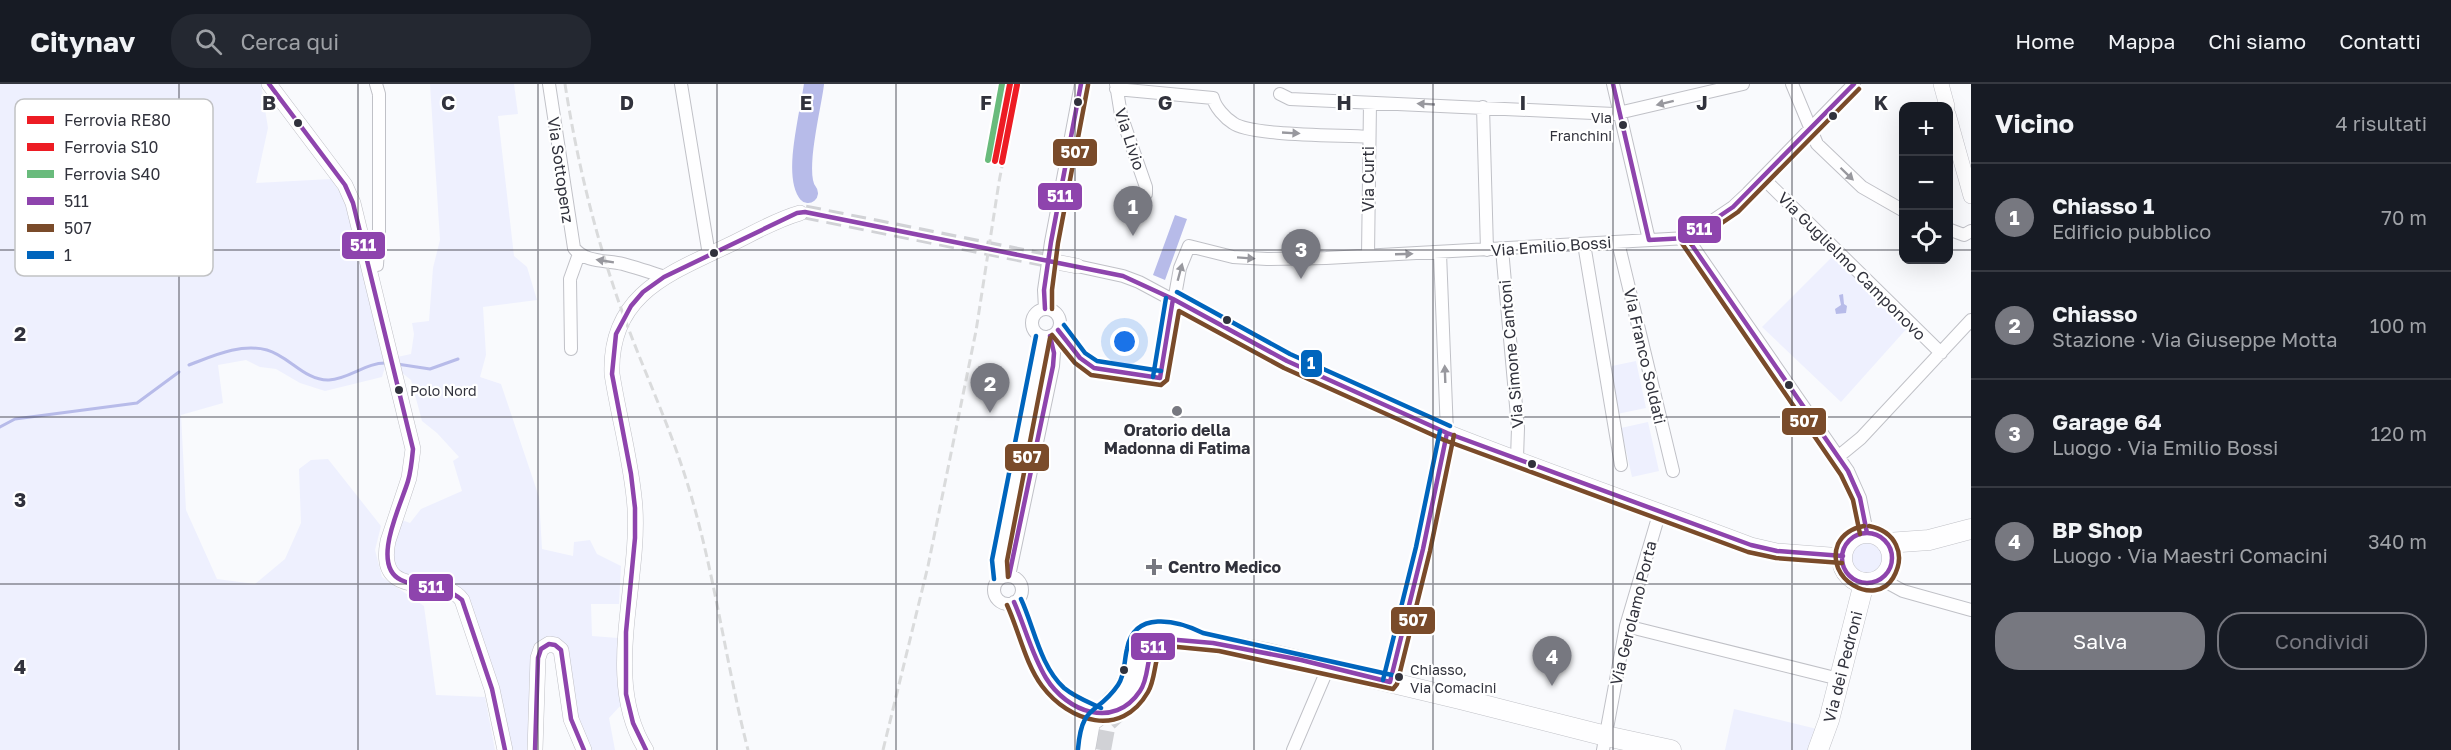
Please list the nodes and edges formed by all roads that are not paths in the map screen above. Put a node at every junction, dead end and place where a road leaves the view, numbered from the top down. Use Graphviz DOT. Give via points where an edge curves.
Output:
graph roads {
  1 [pos="269,84"];
  2 [pos="376,84"];
  3 [pos="549,84"];
  4 [pos="681,84"];
  5 [pos="1081,84"];
  6 [pos="1613,84"];
  7 [pos="1743,84"];
  8 [pos="1792,84"];
  9 [pos="1854,84"];
  10 [pos="1941,84"];
  11 [pos="1116,86"];
  12 [pos="1280,94"];
  13 [pos="1946,102"];
  14 [pos="1370,103"];
  15 [pos="1483,107"];
  16 [pos="1620,113"];
  17 [pos="1809,130"];
  18 [pos="1953,132"];
  19 [pos="1368,137"];
  20 [pos="1763,178"];
  21 [pos="1146,194"];
  22 [pos="1971,196"];
  23 [pos="1902,210"];
  24 [pos="802,212"];
  25 [pos="1953,231"];
  26 [pos="1971,231"];
  27 [pos="1687,238"];
  28 [pos="1649,240"];
  29 [pos="1617,242"];
  30 [pos="1584,244"];
  31 [pos="1502,249"];
  32 [pos="1487,250"];
  33 [pos="1440,253"];
  34 [pos="579,254"];
  35 [pos="710,255"];
  36 [pos="1368,255"];
  37 [pos="1056,262"];
  38 [pos="1077,266"];
  39 [pos="369,267"];
  40 [pos="632,267"];
  41 [pos="664,277"];
  42 [pos="650,286"];
  43 [pos="1173,299"];
  44 [pos="1045,309"];
  45 [pos="1208,319"];
  46 [pos="1971,320"];
  47 [pos="1051,335"];
  48 [pos="571,349"];
  49 [pos="1941,353"];
  50 [pos="1447,433"];
  51 [pos="1839,456"];
  52 [pos="1517,458"];
  53 [pos="1621,465"];
  54 [pos="1673,471"];
  55 [pos="1660,511"];
  56 [pos="1971,529"];
  57 [pos="1867,533"];
  58 [pos="1929,540"];
  59 [pos="1887,543"];
  60 [pos="1843,556"];
  61 [pos="1879,576"];
  62 [pos="1005,577"];
  63 [pos="1014,602"];
  64 [pos="1971,610"];
  65 [pos="1626,626"];
  66 [pos="1179,633"];
  67 [pos="1202,640"];
  68 [pos="1328,668"];
  69 [pos="1839,679"];
  70 [pos="1390,682"];
  71 [pos="1118,704"];
  72 [pos="1604,743"];
  73 [pos="505,750"];
  74 [pos="535,750"];
  75 [pos="584,750"];
  76 [pos="646,750"];
  77 [pos="1085,750"];
  78 [pos="1293,750"];
  79 [pos="1671,750"];
  80 [pos="1818,750"];
  1 -- 39 [label="street" via="345,185"];
  2 -- 39 [label="street" via="379,234 376,265"];
  3 -- 34 [label="street, Via Sottopenz" via="571,239"];
  4 -- 35 [label="street"];
  5 -- 44 [label="street" via="1051,242"];
  6 -- 16 [label="street"];
  7 -- 16 [label="street, one-way"];
  8 -- 17 [label="street"];
  9 -- 17 [label="street"];
  10 -- 13 [label="street"];
  11 -- 19 [label="street, one-way" via="1213,98 1234,124 1256,131"];
  11 -- 21 [label="street, Via Livio"];
  12 -- 14 [label="street" via="1290,99"];
  15 -- 14 [label="street, one-way"];
  14 -- 19 [label="street, Via Curti"];
  15 -- 16 [label="street"];
  15 -- 32 [label="street"];
  16 -- 28 [label="street"];
  17 -- 20 [label="street"];
  17 -- 23 [label="street, one-way" via="1816,144 1862,188"];
  18 -- 22 [label="street"];
  19 -- 36 [label="street, Via Curti"];
  20 -- 27 [label="street" via="1733,207"];
  20 -- 49 [label="street, Via Guglielmo Camponovo"];
  24 -- 35 [label="street"];
  25 -- 26 [label="street" via="1964,235"];
  27 -- 28 [label="street, Via Emilio Bossi"];
  27 -- 51 [label="street"];
  28 -- 29 [label="street, Via Emilio Bossi"];
  29 -- 30 [label="street, Via Emilio Bossi"];
  29 -- 54 [label="street, Via Franco Soldati"];
  30 -- 31 [label="street, Via Emilio Bossi"];
  30 -- 53 [label="street"];
  31 -- 32 [label="street, Via Emilio Bossi"];
  31 -- 52 [label="street, Via Simone Cantoni" via="1518,428"];
  32 -- 33 [label="street, Via Emilio Bossi"];
  36 -- 33 [label="street, Via Emilio Bossi, one-way"];
  50 -- 33 [label="street, one-way"];
  40 -- 34 [label="street, one-way"];
  34 -- 48 [label="street" via="570,279"];
  35 -- 41 [label="street"];
  43 -- 36 [label="street, Via Emilio Bossi, one-way" via="1189,246 1233,257 1267,259"];
  37 -- 38 [label="street"];
  38 -- 43 [label="street" via="1123,276"];
  39 -- 73 [label="street" via="413,459 388,541 388,563 403,582 446,588 462,600 492,689"];
  40 -- 41 [label="street"];
  40 -- 42 [label="street"];
  41 -- 42 [label="street"];
  42 -- 76 [label="street" via="620,325 612,360 636,516 624,640 625,676 633,723"];
  43 -- 45 [label="street"];
  43 -- 47 [label="street" via="1160,378 1094,368"];
  44 -- 47 [label="street" via="1059,317"];
  44 -- 47 [label="street" via="1036,313 1032,322 1035,332"];
  45 -- 50 [label="street" via="1293,364"];
  46 -- 49 [label="street"];
  47 -- 62 [label="street" via="1053,366"];
  49 -- 51 [label="street" via="1862,438"];
  50 -- 52 [label="street"];
  50 -- 70 [label="street"];
  51 -- 57 [label="street" via="1860,498"];
  52 -- 55 [label="street"];
  55 -- 60 [label="street" via="1751,545"];
  55 -- 65 [label="street, Via Gerolamo Porta"];
  56 -- 58 [label="main road"];
  57 -- 59 [label="main road"];
  57 -- 60 [label="main road" via="1848,542"];
  58 -- 59 [label="main road"];
  58 -- 61 [label="main road"];
  59 -- 61 [label="main road" via="1891,551"];
  60 -- 61 [label="main road" via="1850,576"];
  61 -- 64 [label="street" via="1903,591"];
  61 -- 69 [label="main road, Via dei Pedroni"];
  62 -- 63 [label="street" via="1021,585 1020,596"];
  62 -- 63 [label="street" via="995,585 995,594 1004,603"];
  63 -- 71 [label="street" via="1034,657 1050,686 1067,701"];
  65 -- 69 [label="street"];
  65 -- 72 [label="street, Via Gerolamo Porta"];
  66 -- 67 [label="main road"];
  66 -- 71 [label="main road" via="1157,634 1146,640"];
  66 -- 71 [label="main road" via="1156,628 1140,634"];
  67 -- 68 [label="main road"];
  67 -- 71 [label="main road" via="1166,639 1156,644 1150,653 1144,683"];
  68 -- 70 [label="main road"];
  68 -- 78 [label="street"];
  69 -- 80 [label="main road, Via dei Pedroni"];
  70 -- 72 [label="main road"];
  71 -- 77 [label="main road" via="1090,722"];
  72 -- 79 [label="main road"];
  74 -- 75 [label="street" via="538,657 549,644 561,650 571,719"];
}
